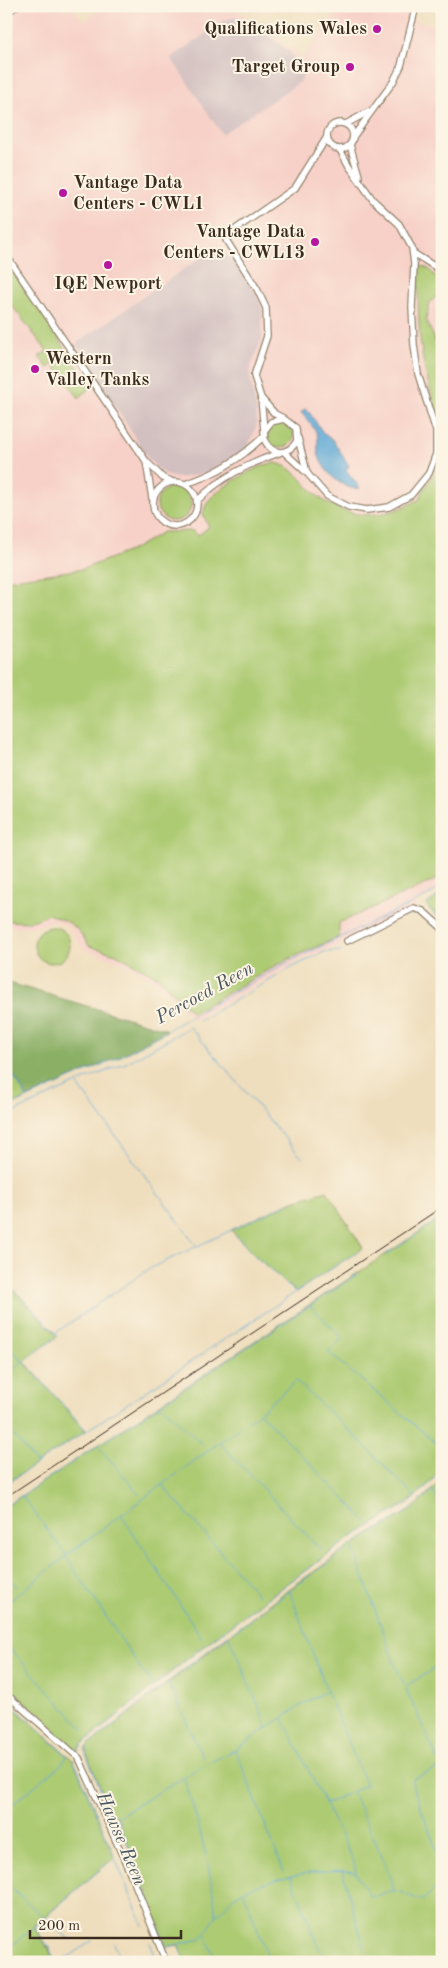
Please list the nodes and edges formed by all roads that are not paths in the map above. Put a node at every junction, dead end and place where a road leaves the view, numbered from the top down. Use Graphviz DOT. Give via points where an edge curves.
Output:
graph roads {
  1 [pos="16,6"];
  2 [pos="416,6"];
  3 [pos="6,12"];
  4 [pos="372,110"];
  5 [pos="346,124"];
  6 [pos="326,137"];
  7 [pos="353,137"];
  8 [pos="350,144"];
  9 [pos="330,145"];
  10 [pos="340,150"];
  11 [pos="319,151"];
  12 [pos="361,183"];
  13 [pos="413,253"];
  14 [pos="6,255"];
  15 [pos="442,271"];
  16 [pos="261,398"];
  17 [pos="284,419"];
  18 [pos="264,433"];
  19 [pos="298,438"];
  20 [pos="282,452"];
  21 [pos="146,461"];
  22 [pos="307,473"];
  23 [pos="171,481"];
  24 [pos="185,484"];
  25 [pos="152,500"];
  26 [pos="197,501"];
  27 [pos="442,928"];
  28 [pos="347,941"];
  29 [pos="6,1694"];
  30 [pos="166,1962"];
  1 -- 3 [label="main road"];
  2 -- 4 [label="street" via="401,66"];
  4 -- 5 [label="street"];
  4 -- 7 [label="street"];
  5 -- 6 [label="street" via="334,124"];
  5 -- 7 [label="street"];
  6 -- 9 [label="street"];
  6 -- 11 [label="street"];
  7 -- 8 [label="street"];
  8 -- 10 [label="street"];
  8 -- 12 [label="street"];
  9 -- 10 [label="street"];
  9 -- 11 [label="street"];
  10 -- 12 [label="street"];
  11 -- 16 [label="street" via="294,188 230,233 226,240 266,308 267,336 254,376"];
  12 -- 13 [label="street" via="373,200 399,224"];
  13 -- 15 [label="street"];
  13 -- 22 [label="street" via="414,345 418,374 436,431 436,454 429,473 419,488 401,502 368,510 349,507 328,496"];
  14 -- 21 [label="street"];
  16 -- 17 [label="street"];
  16 -- 18 [label="street"];
  17 -- 18 [label="street" via="271,422"];
  17 -- 19 [label="street" via="296,428"];
  18 -- 20 [label="street" via="268,447"];
  18 -- 24 [label="street" via="247,452 223,469"];
  19 -- 20 [label="street" via="294,447"];
  19 -- 22 [label="street"];
  20 -- 22 [label="street"];
  20 -- 26 [label="street" via="237,471"];
  21 -- 23 [label="street" via="163,478"];
  21 -- 25 [label="street"];
  23 -- 24 [label="street"];
  23 -- 25 [label="street" via="159,488"];
  24 -- 26 [label="street" via="191,488"];
  25 -- 26 [label="street" via="157,518 174,526 192,518"];
  27 -- 28 [label="street" via="423,911 414,908"];
  29 -- 30 [label="street" via="77,1756 115,1836"];
}
